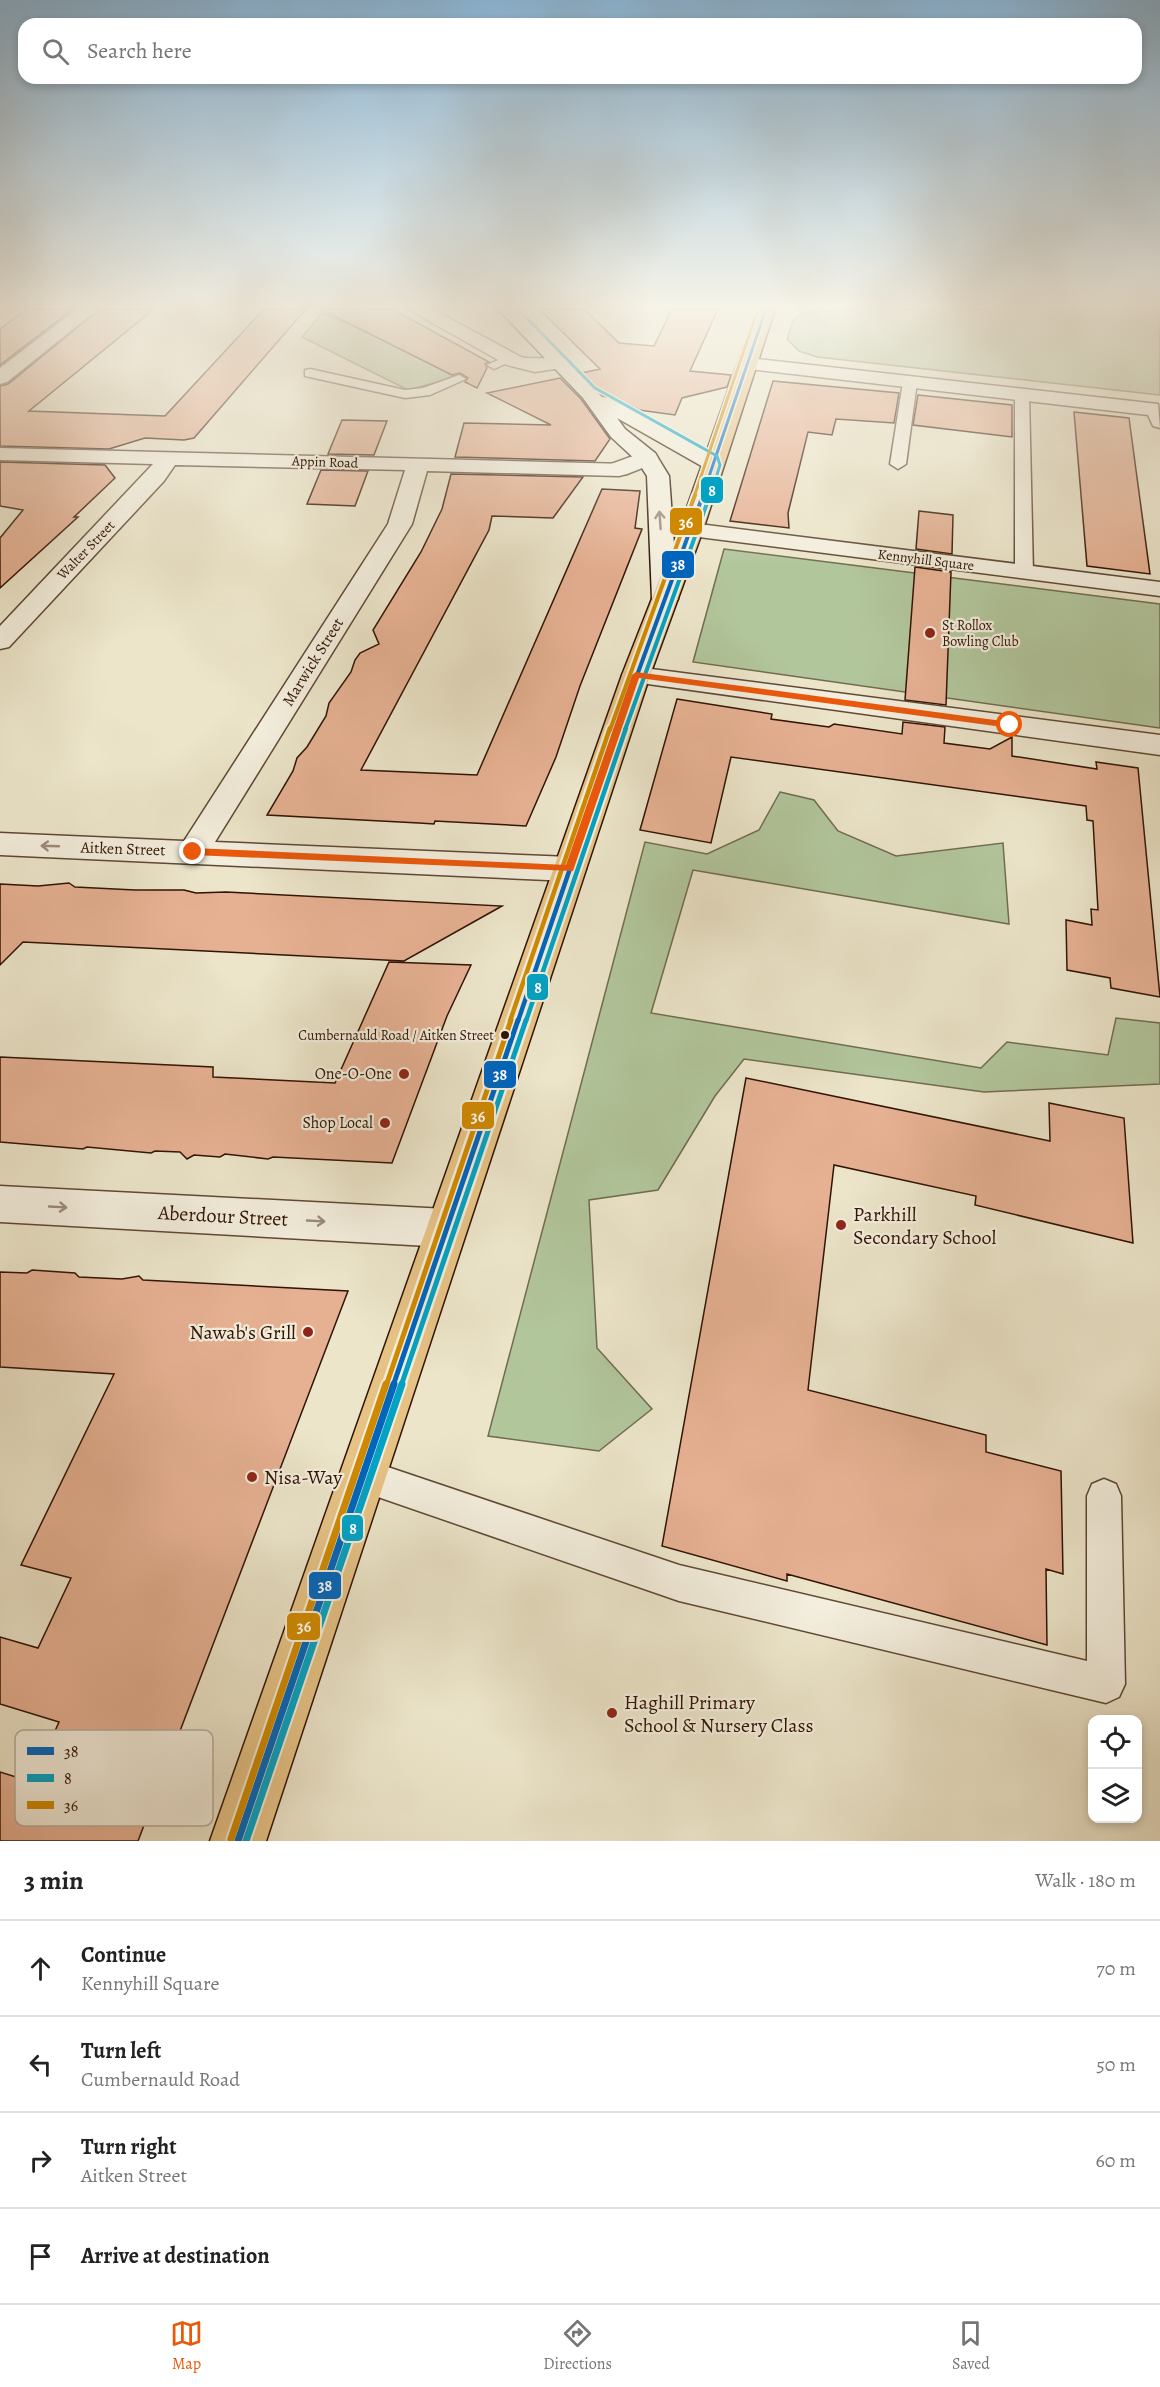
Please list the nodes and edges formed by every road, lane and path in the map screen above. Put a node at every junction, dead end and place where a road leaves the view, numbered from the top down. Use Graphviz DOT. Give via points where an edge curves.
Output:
graph roads {
  1 [pos="1022,394"];
  2 [pos="591,395"];
  3 [pos="592,395"];
  4 [pos="737,395"];
  5 [pos="908,395"];
  6 [pos="1030,395"];
  7 [pos="1160,422"];
  8 [pos="0,454"];
  9 [pos="169,458"];
  10 [pos="648,458"];
  11 [pos="713,463"];
  12 [pos="898,464"];
  13 [pos="418,465"];
  14 [pos="691,530"];
  15 [pos="1024,573"];
  16 [pos="1160,589"];
  17 [pos="665,599"];
  18 [pos="0,640"];
  19 [pos="636,675"];
  20 [pos="1160,745"];
  21 [pos="0,844"];
  22 [pos="193,852"];
  23 [pos="570,869"];
  24 [pos="0,1204"];
  25 [pos="447,1228"];
  26 [pos="364,1476"];
  27 [pos="1104,1496"];
  28 [pos="238,1841"];
  1 -- 15 [label="lane"];
  2 -- 10 [label="street" via="618,433"];
  3 -- 11 [label="street"];
  4 -- 11 [label="main road"];
  5 -- 12 [label="lane"];
  6 -- 7 [label="street" via="1158,410"];
  8 -- 9 [label="street, Appin Road"];
  9 -- 13 [label="street, Appin Road"];
  9 -- 18 [label="street, Walter Street"];
  10 -- 13 [label="street, Appin Road" via="619,469"];
  17 -- 10 [label="street, one-way" via="658,476"];
  11 -- 14 [label="main road"];
  13 -- 22 [label="street, Marwick Street" via="400,524"];
  14 -- 15 [label="street, Kennyhill Square"];
  14 -- 17 [label="main road"];
  15 -- 16 [label="street, Kennyhill Square"];
  17 -- 19 [label="main road"];
  19 -- 20 [label="street"];
  19 -- 23 [label="main road"];
  22 -- 21 [label="street, Aitken Street, one-way"];
  22 -- 23 [label="street, Aitken Street"];
  23 -- 25 [label="main road"];
  24 -- 25 [label="street, Aberdour Street, one-way"];
  25 -- 26 [label="main road"];
  26 -- 27 [label="lane" via="679,1583 1106,1684"];
  26 -- 28 [label="main road"];
}
